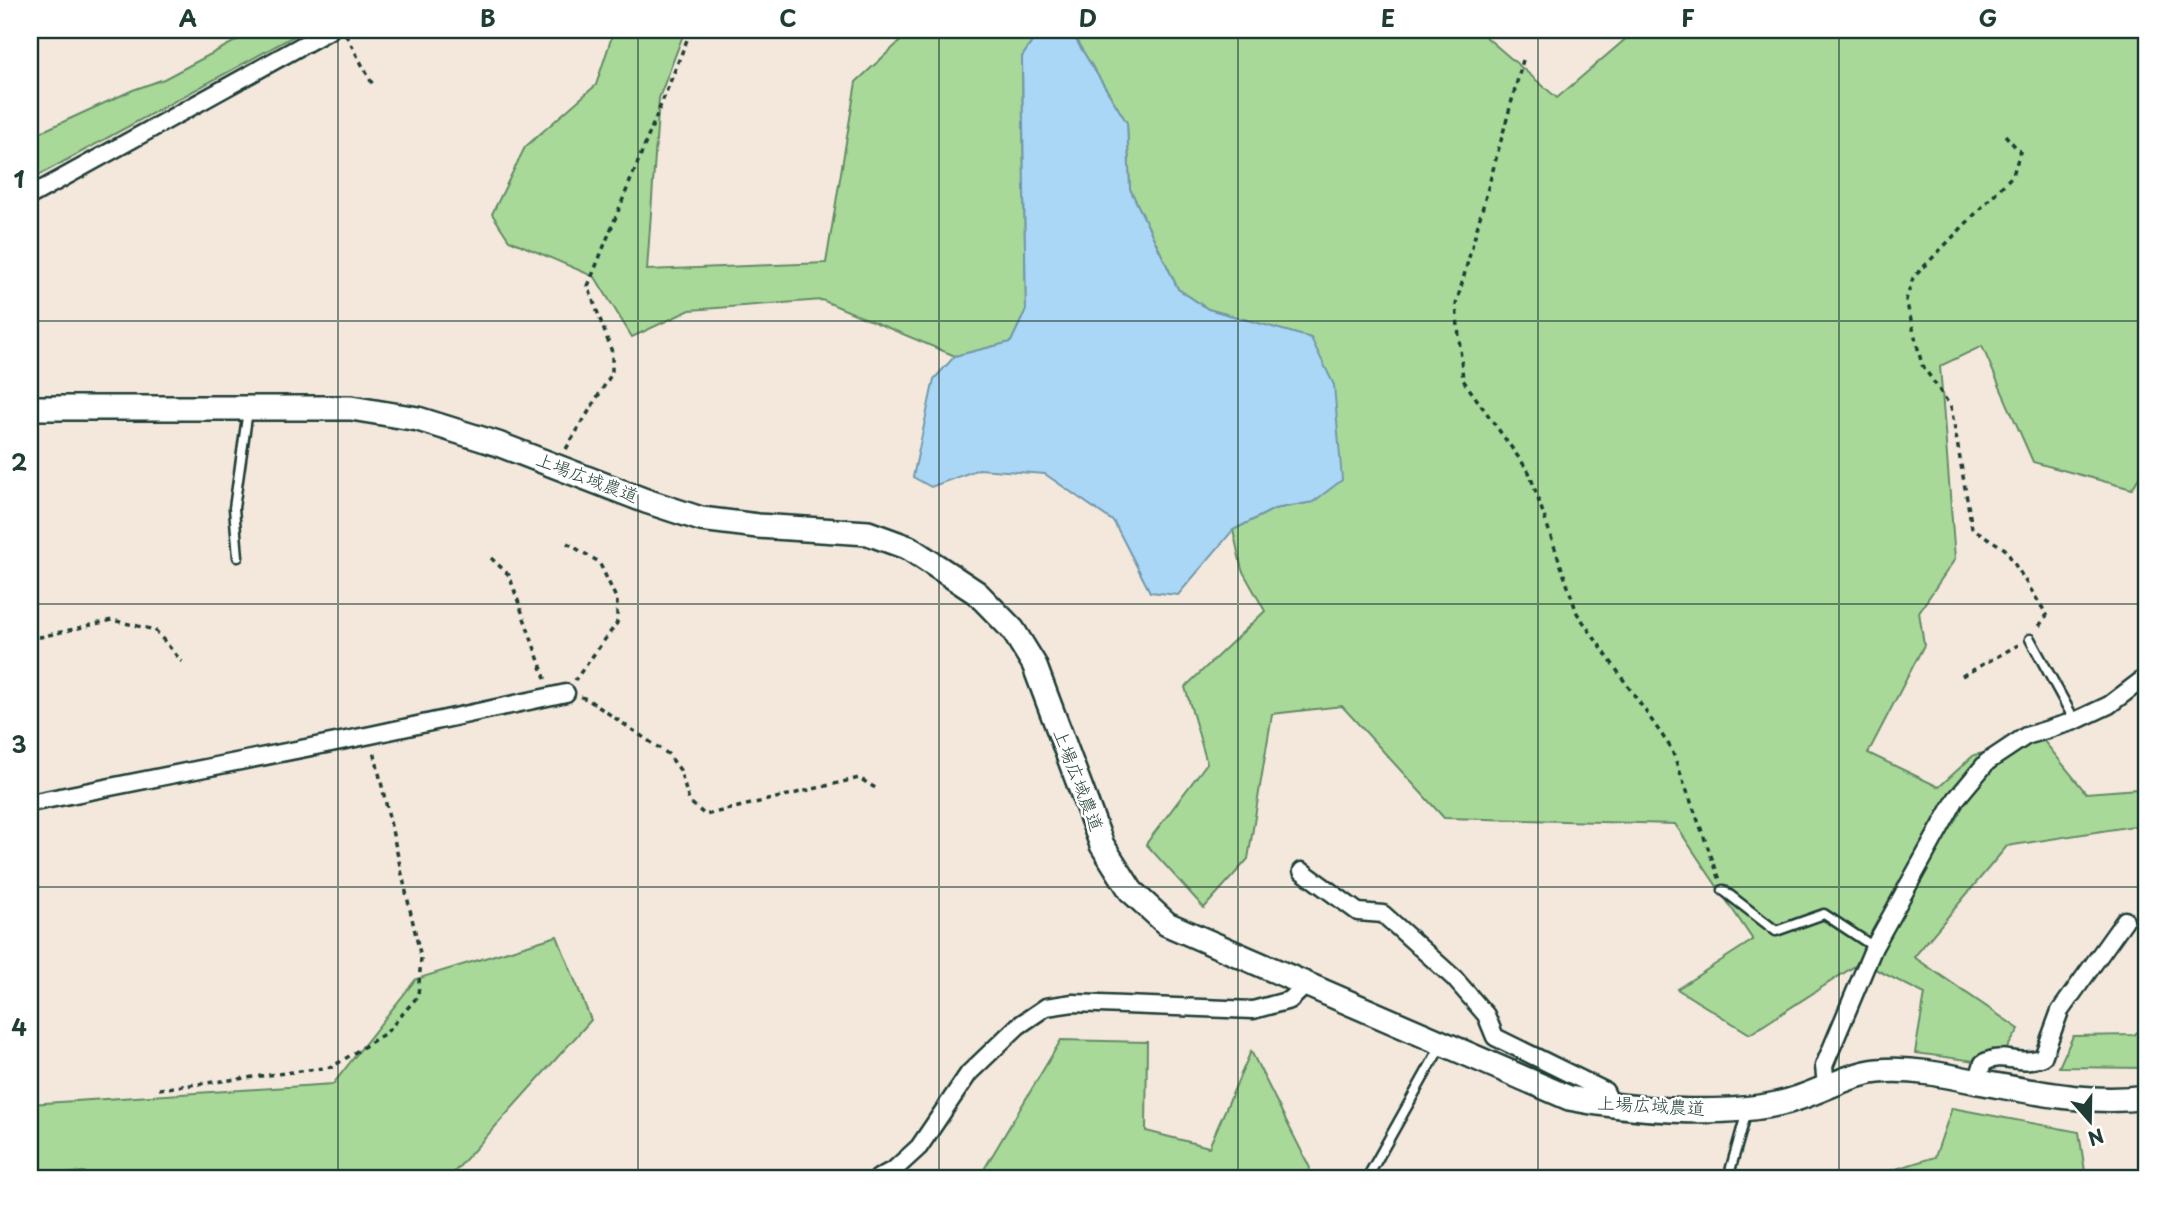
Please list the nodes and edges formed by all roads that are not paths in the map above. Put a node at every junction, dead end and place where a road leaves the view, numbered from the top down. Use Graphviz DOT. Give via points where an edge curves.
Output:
graph roads {
  1 [pos="330,30"];
  2 [pos="30,195"];
  3 [pos="30,408"];
  4 [pos="248,410"];
  5 [pos="238,557"];
  6 [pos="2030,639"];
  7 [pos="2147,676"];
  8 [pos="566,693"];
  9 [pos="2075,721"];
  10 [pos="30,803"];
  11 [pos="1302,871"];
  12 [pos="1723,890"];
  13 [pos="2124,920"];
  14 [pos="1874,947"];
  15 [pos="1307,984"];
  16 [pos="1442,1044"];
  17 [pos="1977,1082"];
  18 [pos="1826,1086"];
  19 [pos="2147,1097"];
  20 [pos="1613,1107"];
  21 [pos="1748,1108"];
  22 [pos="878,1178"];
  23 [pos="1367,1178"];
  24 [pos="1728,1178"];
  1 -- 2 [label="street"];
  3 -- 4 [label="street, 上場広域農道"];
  4 -- 5 [label="lane" via="234,508"];
  4 -- 15 [label="street, 上場広域農道" via="351,408 418,419 701,519 868,533 909,548 977,593 1013,629 1034,664 1102,845 1131,891 1167,924"];
  6 -- 9 [label="lane"];
  7 -- 9 [label="street" via="2109,705"];
  8 -- 10 [label="street"];
  9 -- 14 [label="street" via="2026,736 1987,762 1956,799"];
  11 -- 20 [label="street" via="1358,912 1383,914 1454,978 1486,1015 1495,1037 1605,1091"];
  12 -- 14 [label="lane" via="1776,931 1824,914"];
  13 -- 17 [label="street" via="2060,1011 2043,1057 2029,1063 1993,1057 1983,1063"];
  14 -- 18 [label="street" via="1824,1066"];
  15 -- 16 [label="street, 上場広域農道"];
  15 -- 22 [label="street" via="1290,1000 1253,1010 1073,1003 1045,1007 969,1073 919,1147"];
  16 -- 20 [label="street, 上場広域農道" via="1569,1098"];
  16 -- 23 [label="lane"];
  17 -- 18 [label="street, 上場広域農道" via="1924,1071 1876,1072"];
  17 -- 19 [label="street, 上場広域農道" via="2069,1099"];
  18 -- 21 [label="street, 上場広域農道" via="1783,1103"];
  20 -- 21 [label="street, 上場広域農道"];
  21 -- 24 [label="lane"];
}
